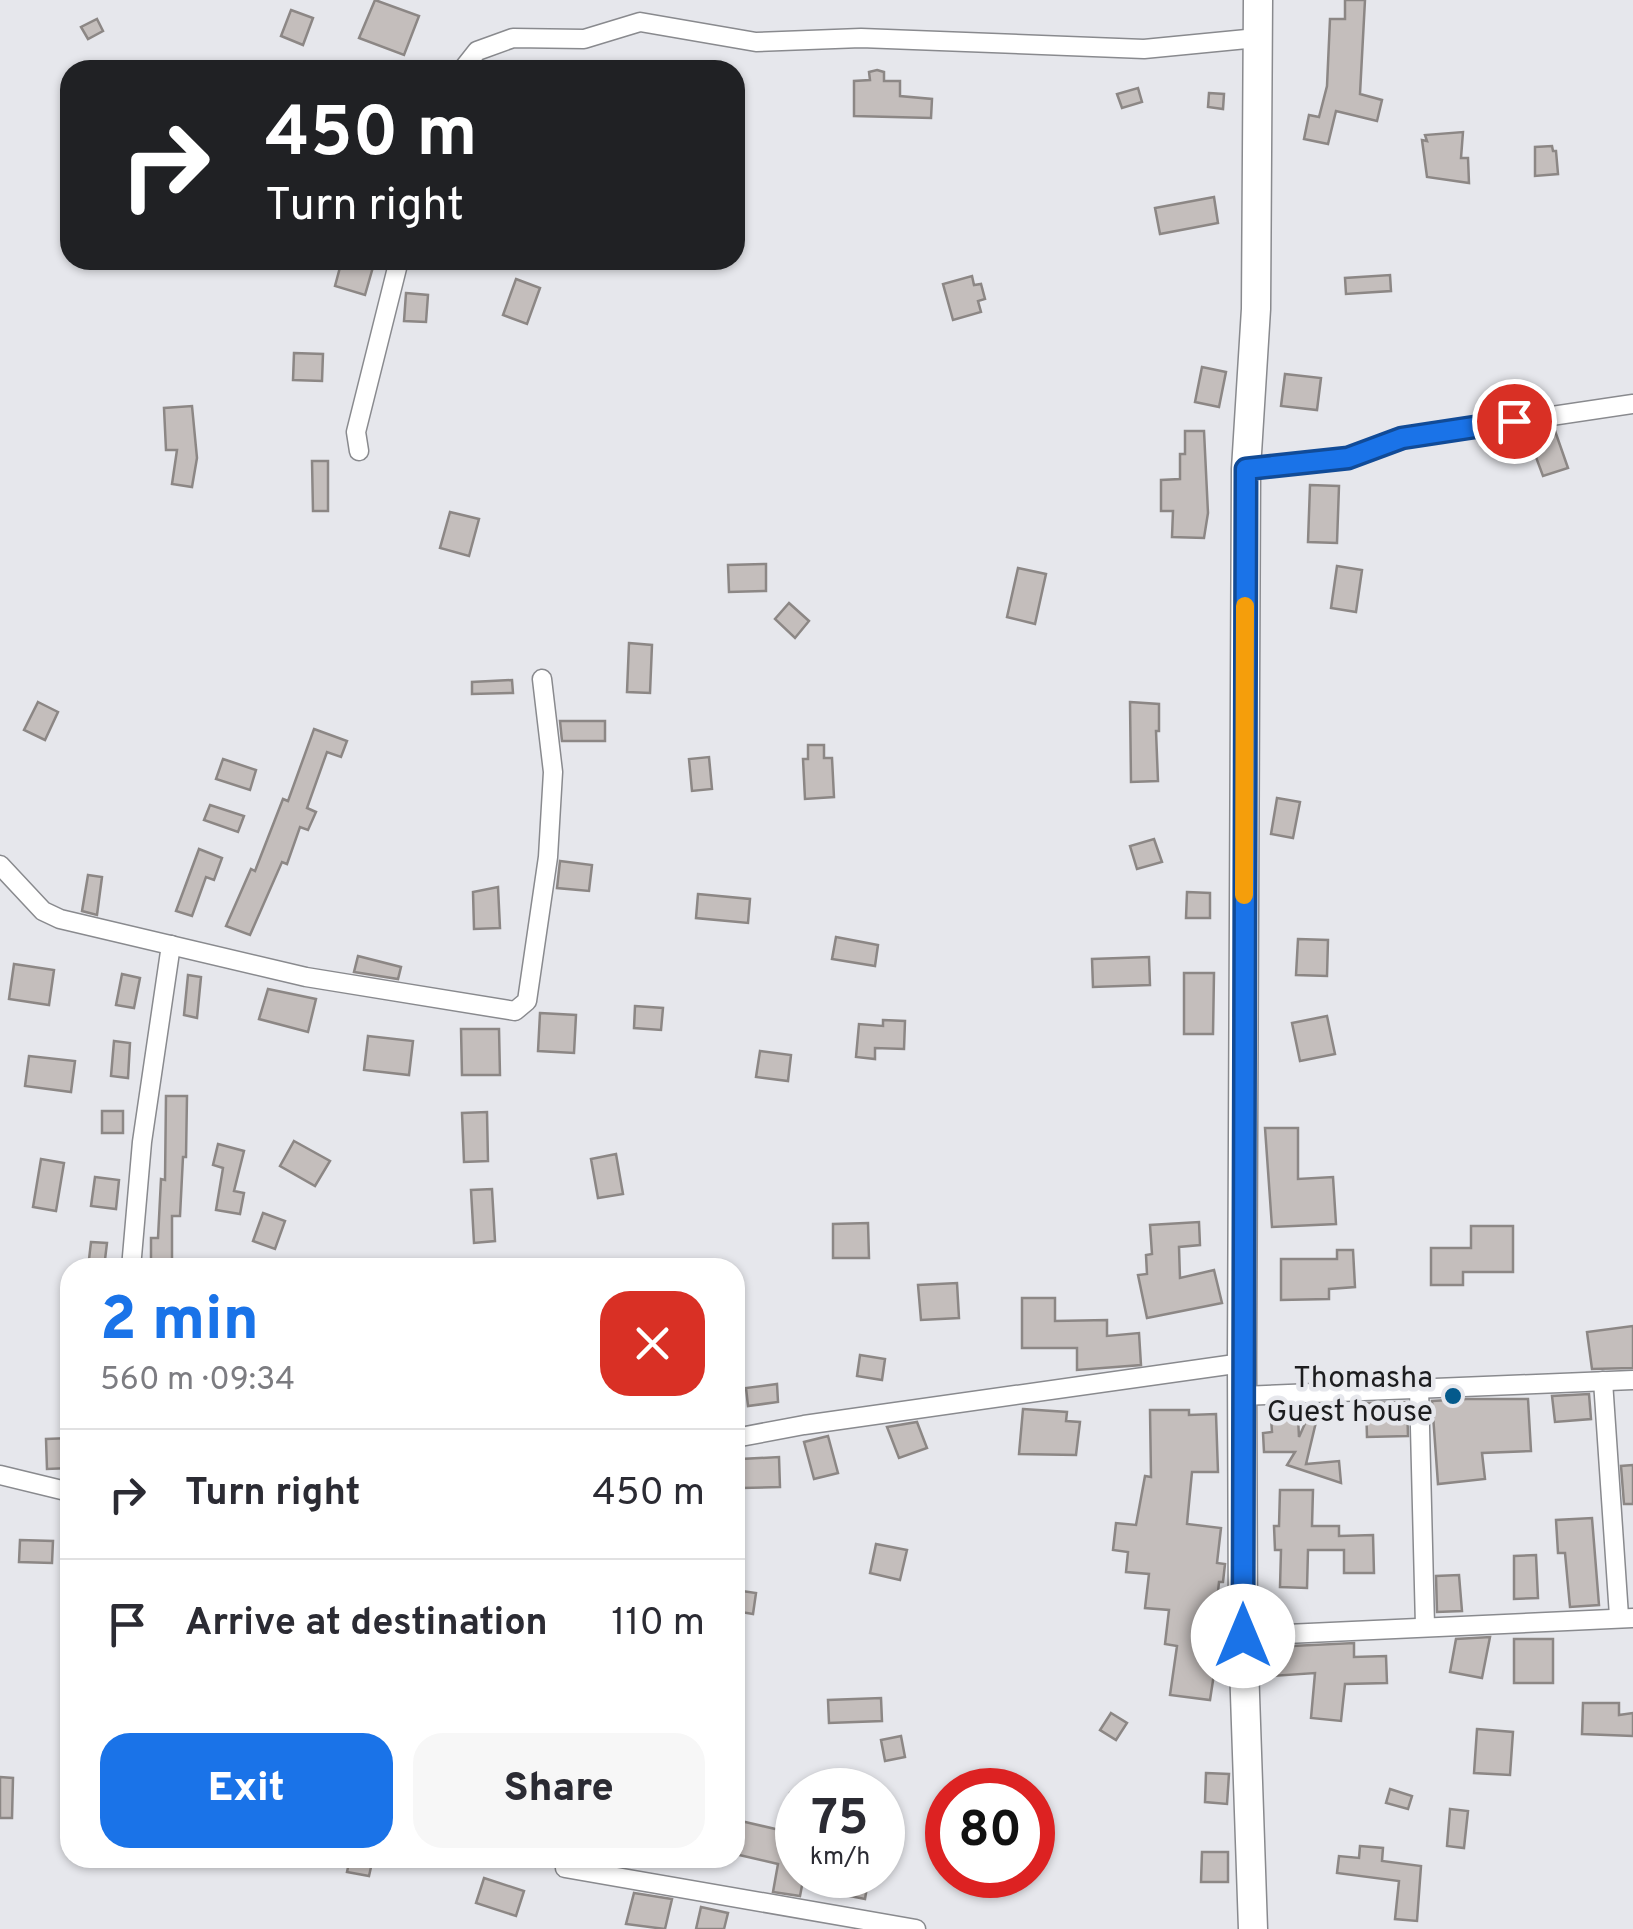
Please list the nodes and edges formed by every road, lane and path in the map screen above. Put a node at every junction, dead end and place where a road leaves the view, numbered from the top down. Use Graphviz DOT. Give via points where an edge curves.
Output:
graph roads {
  1 [pos="1258,0"];
  2 [pos="1257,38"];
  3 [pos="470,60"];
  4 [pos="396,270"];
  5 [pos="1633,404"];
  6 [pos="359,452"];
  7 [pos="1246,469"];
  8 [pos="542,679"];
  9 [pos="0,865"];
  10 [pos="171,946"];
  11 [pos="132,1258"];
  12 [pos="1242,1364"];
  13 [pos="1633,1380"];
  14 [pos="1602,1381"];
  15 [pos="1420,1388"];
  16 [pos="1242,1396"];
  17 [pos="745,1436"];
  18 [pos="0,1475"];
  19 [pos="60,1490"];
  20 [pos="1626,1617"];
  21 [pos="1425,1626"];
  22 [pos="1243,1636"];
  23 [pos="565,1868"];
  24 [pos="916,1929"];
  25 [pos="1253,1929"];
  1 -- 2 [label="highway"];
  2 -- 3 [label="street" via="1144,49 860,38 756,42 640,22 584,39 512,38"];
  2 -- 7 [label="highway" via="1256,309"];
  4 -- 6 [label="street" via="356,432"];
  5 -- 7 [label="street" via="1402,438 1348,458"];
  7 -- 12 [label="highway"];
  8 -- 10 [label="street" via="553,772 548,857 528,1001 514,1012"];
  9 -- 10 [label="street" via="43,911"];
  10 -- 11 [label="street"];
  12 -- 16 [label="highway"];
  12 -- 17 [label="street"];
  13 -- 14 [label="street"];
  14 -- 15 [label="street"];
  14 -- 20 [label="street"];
  15 -- 16 [label="street"];
  15 -- 21 [label="street"];
  16 -- 22 [label="highway"];
  18 -- 19 [label="street"];
  20 -- 21 [label="street"];
  21 -- 22 [label="street"];
  22 -- 25 [label="highway"];
  23 -- 24 [label="street"];
}
